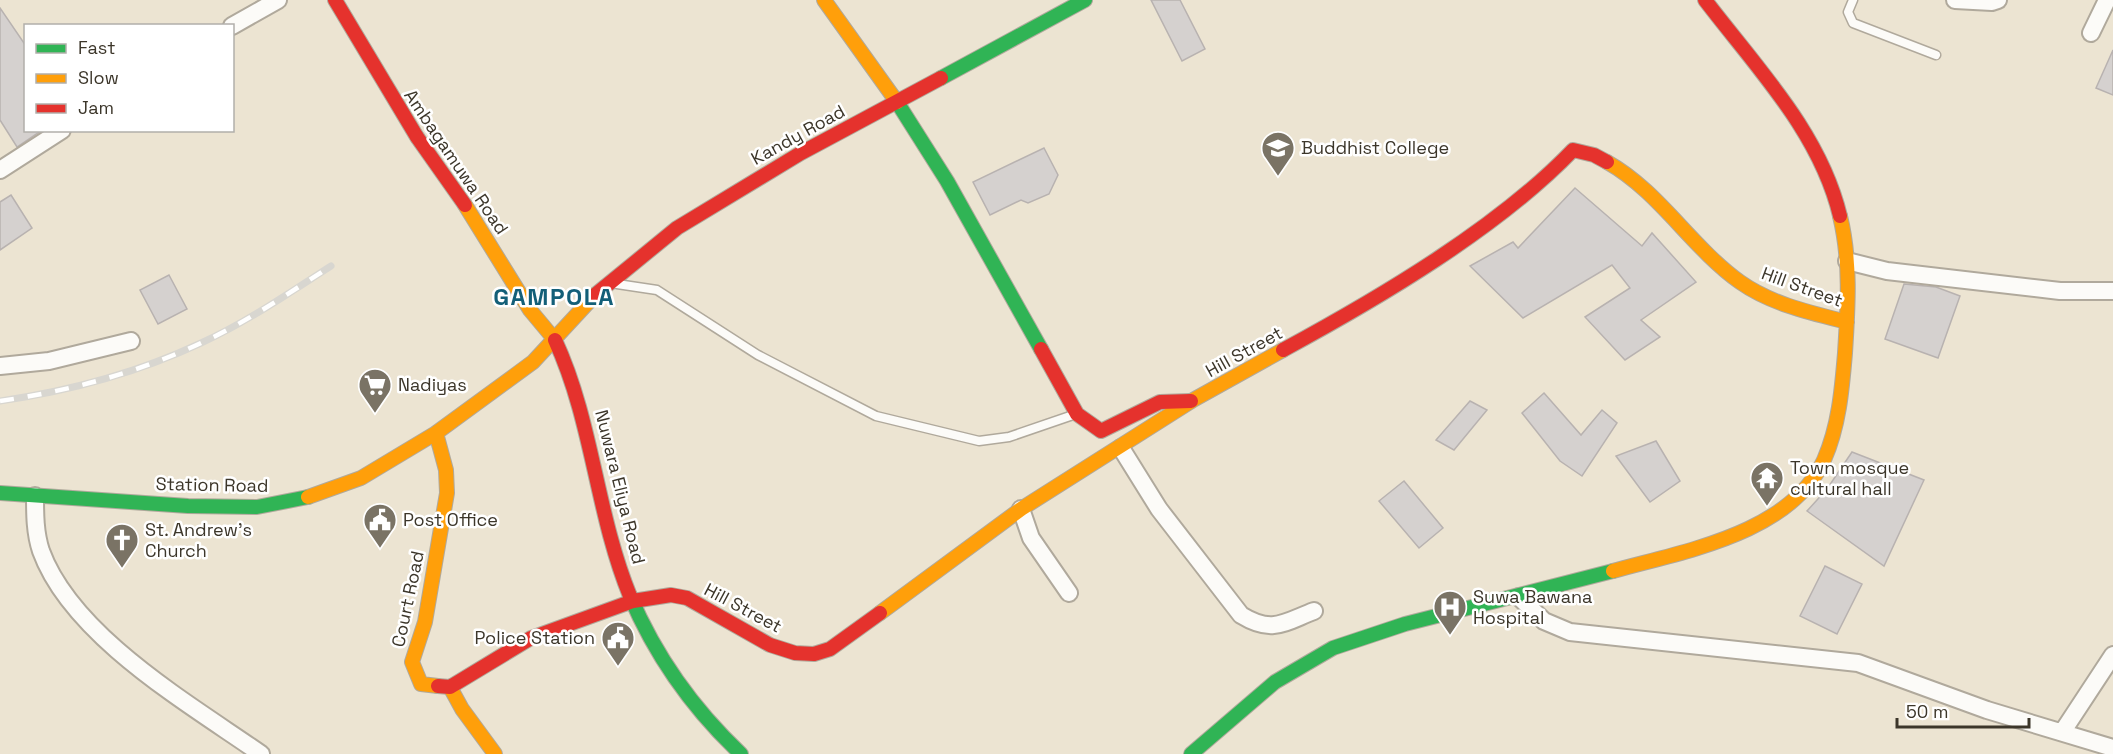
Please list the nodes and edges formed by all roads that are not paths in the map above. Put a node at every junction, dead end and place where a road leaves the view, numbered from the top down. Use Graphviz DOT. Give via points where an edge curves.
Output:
graph roads {
  1 [pos="278,0"];
  2 [pos="335,0"];
  3 [pos="824,0"];
  4 [pos="1085,0"];
  5 [pos="1705,0"];
  6 [pos="1853,0"];
  7 [pos="1955,0"];
  8 [pos="1998,0"];
  9 [pos="2107,0"];
  10 [pos="234,25"];
  11 [pos="2091,33"];
  12 [pos="1936,55"];
  13 [pos="897,102"];
  14 [pos="59,132"];
  15 [pos="0,170"];
  16 [pos="1847,261"];
  17 [pos="611,282"];
  18 [pos="2113,291"];
  19 [pos="1847,322"];
  20 [pos="555,340"];
  21 [pos="131,341"];
  22 [pos="0,366"];
  23 [pos="1193,400"];
  24 [pos="1077,414"];
  25 [pos="436,433"];
  26 [pos="1121,448"];
  27 [pos="0,493"];
  28 [pos="35,496"];
  29 [pos="1021,509"];
  30 [pos="1069,593"];
  31 [pos="1519,597"];
  32 [pos="633,601"];
  33 [pos="1314,611"];
  34 [pos="2113,655"];
  35 [pos="450,687"];
  36 [pos="2063,731"];
  37 [pos="2113,748"];
  38 [pos="261,754"];
  39 [pos="495,754"];
  40 [pos="741,754"];
  41 [pos="1191,754"];
  1 -- 10 [label="street"];
  2 -- 20 [label="main road, Ambagamuwa Road, bridge" via="417,137"];
  3 -- 13 [label="main road"];
  4 -- 13 [label="main road, Kandy Road"];
  5 -- 16 [label="main road" via="1800,126 1818,156 1830,181"];
  6 -- 12 [label="lane" via="1848,12 1853,23"];
  7 -- 8 [label="street"];
  9 -- 11 [label="street"];
  13 -- 17 [label="main road, Kandy Road" via="729,195 677,228"];
  13 -- 24 [label="main road" via="947,181"];
  14 -- 15 [label="street"];
  16 -- 18 [label="street" via="1887,271 2060,291"];
  16 -- 19 [label="main road"];
  17 -- 20 [label="main road, Kandy Road" via="576,312"];
  17 -- 24 [label="lane" via="657,290 758,355 876,416 979,441 1009,437"];
  19 -- 23 [label="main road, Hill Street" via="1770,298 1739,281 1620,169 1588,151 1573,150 1541,183 1434,260 1299,342"];
  19 -- 31 [label="main road" via="1837,426 1812,479 1785,507 1749,528 1693,548"];
  20 -- 25 [label="main road, Station Road" via="533,362"];
  20 -- 32 [label="main road, Nuwara Eliya Road" via="575,383 611,540"];
  21 -- 22 [label="street" via="49,361"];
  23 -- 24 [label="main road" via="1160,402 1101,431"];
  23 -- 26 [label="main road, Hill Street"];
  25 -- 28 [label="main road, Station Road" via="361,478 278,504 212,507"];
  25 -- 35 [label="main road, Court Road" via="446,470 447,493 425,622 412,662 421,684"];
  26 -- 29 [label="main road, Hill Street"];
  26 -- 33 [label="street" via="1159,509 1241,615 1271,628"];
  27 -- 28 [label="main road, Station Road"];
  28 -- 38 [label="street" via="40,548 71,604 137,665"];
  29 -- 30 [label="street" via="1031,538"];
  29 -- 32 [label="main road, Hill Street" via="852,634 830,649 814,654 770,645 687,598 671,595"];
  31 -- 36 [label="street" via="1544,621 1570,632 1858,663 1987,710"];
  31 -- 41 [label="main road" via="1393,628 1330,649 1279,678"];
  32 -- 35 [label="main road" via="531,638"];
  32 -- 40 [label="main road, Nuwara Eliya Road" via="670,674 704,718"];
  34 -- 36 [label="street"];
  35 -- 39 [label="main road"];
  36 -- 37 [label="street"];
}
